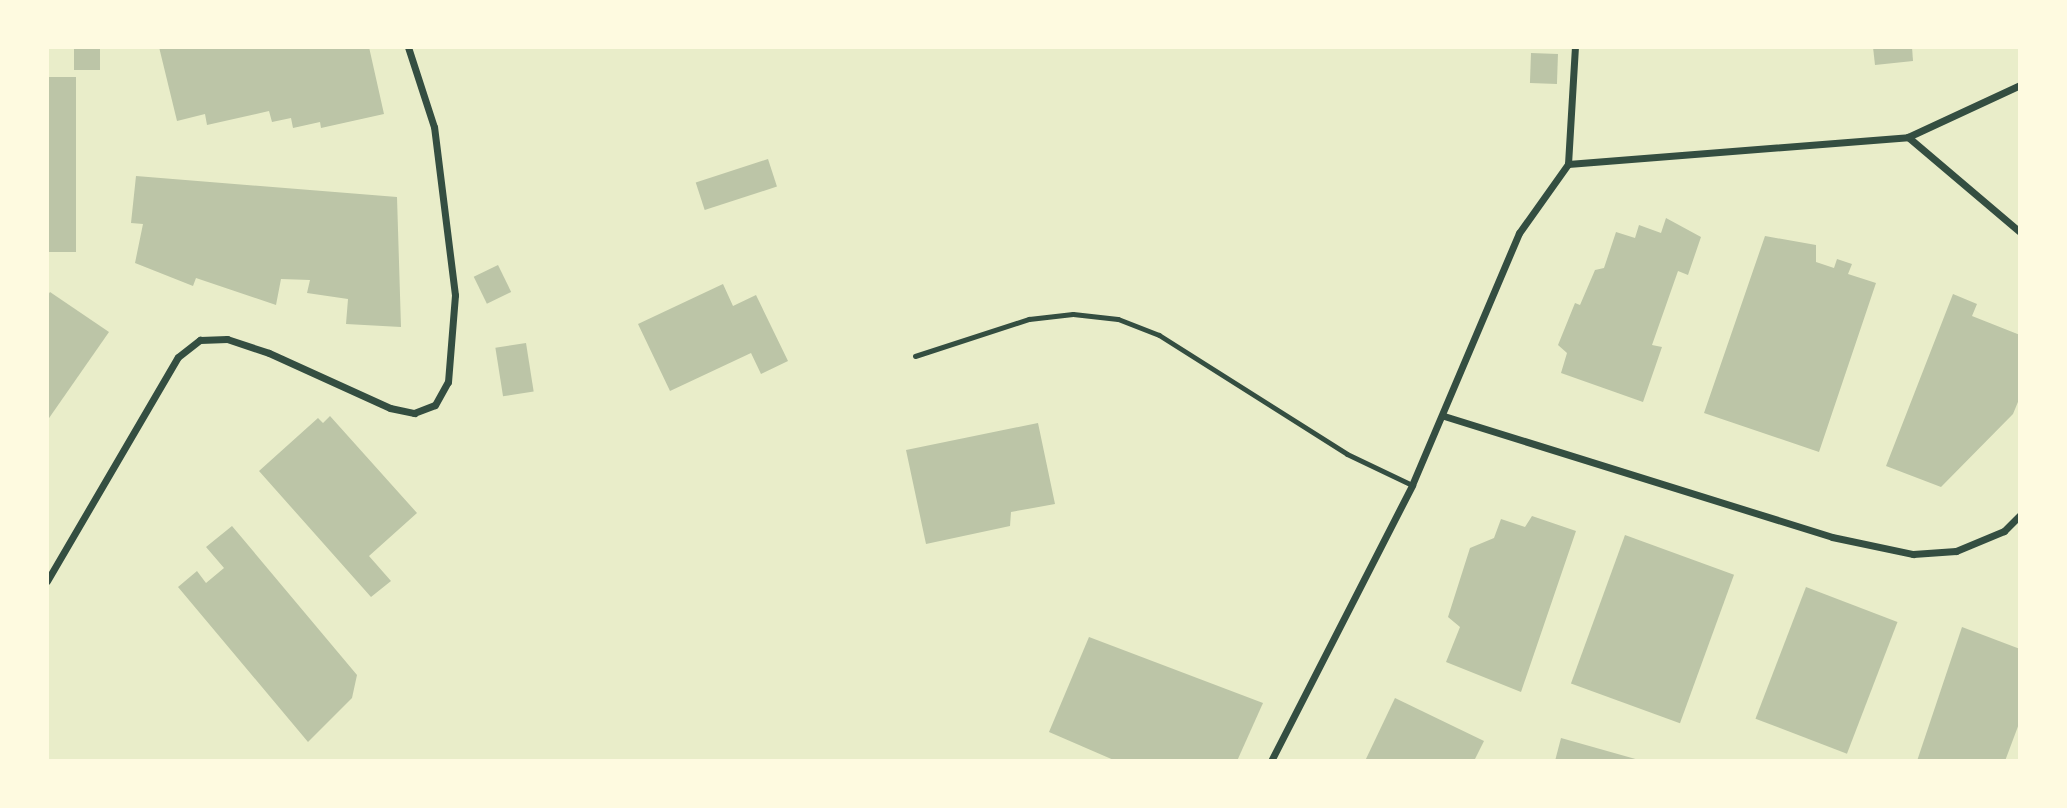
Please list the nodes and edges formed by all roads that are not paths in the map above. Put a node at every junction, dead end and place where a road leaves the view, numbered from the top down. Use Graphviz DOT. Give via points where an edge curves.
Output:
graph roads {
  1 [pos="408,47"];
  2 [pos="1575,47"];
  3 [pos="2020,85"];
  4 [pos="1908,137"];
  5 [pos="1568,164"];
  6 [pos="2020,232"];
  7 [pos="915,356"];
  8 [pos="1444,416"];
  9 [pos="1412,485"];
  10 [pos="2020,515"];
  11 [pos="47,581"];
  12 [pos="1271,761"];
  1 -- 11 [label="street" via="434,127 455,295 448,382 435,405 414,413 390,408 227,338 200,340 178,357"];
  2 -- 5 [label="street"];
  3 -- 4 [label="street"];
  4 -- 5 [label="street"];
  4 -- 6 [label="street"];
  5 -- 8 [label="street" via="1519,233"];
  7 -- 9 [label="lane" via="1029,319 1073,314 1118,318 1160,335 1347,454"];
  8 -- 9 [label="street"];
  8 -- 10 [label="street" via="1832,537 1913,554 1956,551 2004,531"];
  9 -- 12 [label="street"];
}
